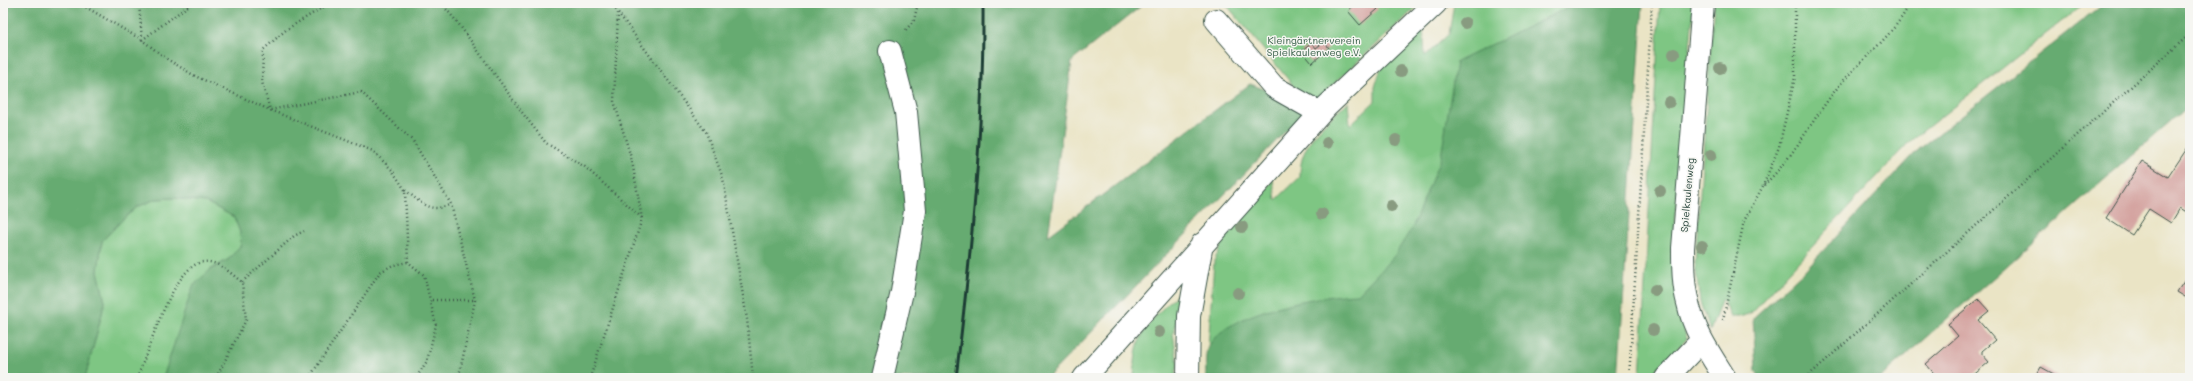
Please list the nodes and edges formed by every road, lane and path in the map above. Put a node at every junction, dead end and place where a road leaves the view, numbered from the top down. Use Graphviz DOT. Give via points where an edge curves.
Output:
graph roads {
  1 [pos="4,3"];
  2 [pos="79,3"];
  3 [pos="139,3"];
  4 [pos="192,3"];
  5 [pos="330,3"];
  6 [pos="442,3"];
  7 [pos="611,3"];
  8 [pos="1436,3"];
  9 [pos="1652,3"];
  10 [pos="1703,3"];
  11 [pos="1795,3"];
  12 [pos="1910,3"];
  13 [pos="3,8"];
  14 [pos="618,13"];
  15 [pos="1216,20"];
  16 [pos="2190,34"];
  17 [pos="142,40"];
  18 [pos="890,51"];
  19 [pos="270,110"];
  20 [pos="1320,113"];
  21 [pos="1763,186"];
  22 [pos="405,190"];
  23 [pos="451,204"];
  24 [pos="642,219"];
  25 [pos="304,232"];
  26 [pos="1203,243"];
  27 [pos="408,262"];
  28 [pos="242,282"];
  29 [pos="432,300"];
  30 [pos="475,300"];
  31 [pos="1701,340"];
  32 [pos="137,378"];
  33 [pos="216,378"];
  34 [pos="309,378"];
  35 [pos="416,378"];
  36 [pos="456,378"];
  37 [pos="590,378"];
  38 [pos="753,378"];
  39 [pos="882,378"];
  40 [pos="1084,378"];
  41 [pos="1188,378"];
  42 [pos="1629,378"];
  43 [pos="1666,378"];
  44 [pos="1725,378"];
  45 [pos="1806,378"];
  1 -- 13 [label="path"];
  2 -- 17 [label="path"];
  3 -- 17 [label="path"];
  4 -- 17 [label="path"];
  5 -- 19 [label="path" via="286,29 263,50 262,82"];
  6 -- 24 [label="path" via="546,143 585,167"];
  7 -- 14 [label="path"];
  8 -- 20 [label="street"];
  9 -- 42 [label="path"];
  10 -- 31 [label="street, Spielkaulenweg" via="1683,248 1684,283 1688,304"];
  11 -- 21 [label="path" via="1795,77 1778,147"];
  12 -- 21 [label="path" via="1880,45 1838,87 1805,137 1778,172"];
  14 -- 24 [label="path" via="614,101 632,161"];
  14 -- 38 [label="path" via="706,132 722,178 747,319"];
  15 -- 20 [label="street" via="1274,87"];
  16 -- 45 [label="path"];
  17 -- 19 [label="path" via="195,76"];
  18 -- 39 [label="street" via="906,112 915,211 902,292"];
  19 -- 22 [label="path" via="373,151 392,170"];
  19 -- 23 [label="path" via="360,92 413,141"];
  20 -- 26 [label="street"];
  21 -- 31 [label="path" via="1744,221 1724,320"];
  22 -- 23 [label="path" via="429,208 439,209"];
  22 -- 27 [label="path"];
  23 -- 30 [label="path"];
  24 -- 37 [label="path"];
  25 -- 28 [label="path" via="294,236"];
  26 -- 40 [label="street"];
  26 -- 41 [label="street" via="1189,316"];
  27 -- 29 [label="path" via="424,275"];
  27 -- 34 [label="path" via="393,265 380,272"];
  28 -- 32 [label="path" via="217,263 202,262 188,269 169,296"];
  28 -- 33 [label="path" via="246,320"];
  29 -- 30 [label="path"];
  29 -- 35 [label="path" via="436,325 433,344 427,361"];
  30 -- 36 [label="path" via="460,372"];
  31 -- 43 [label="street"];
  31 -- 44 [label="street, Spielkaulenweg"];
}
